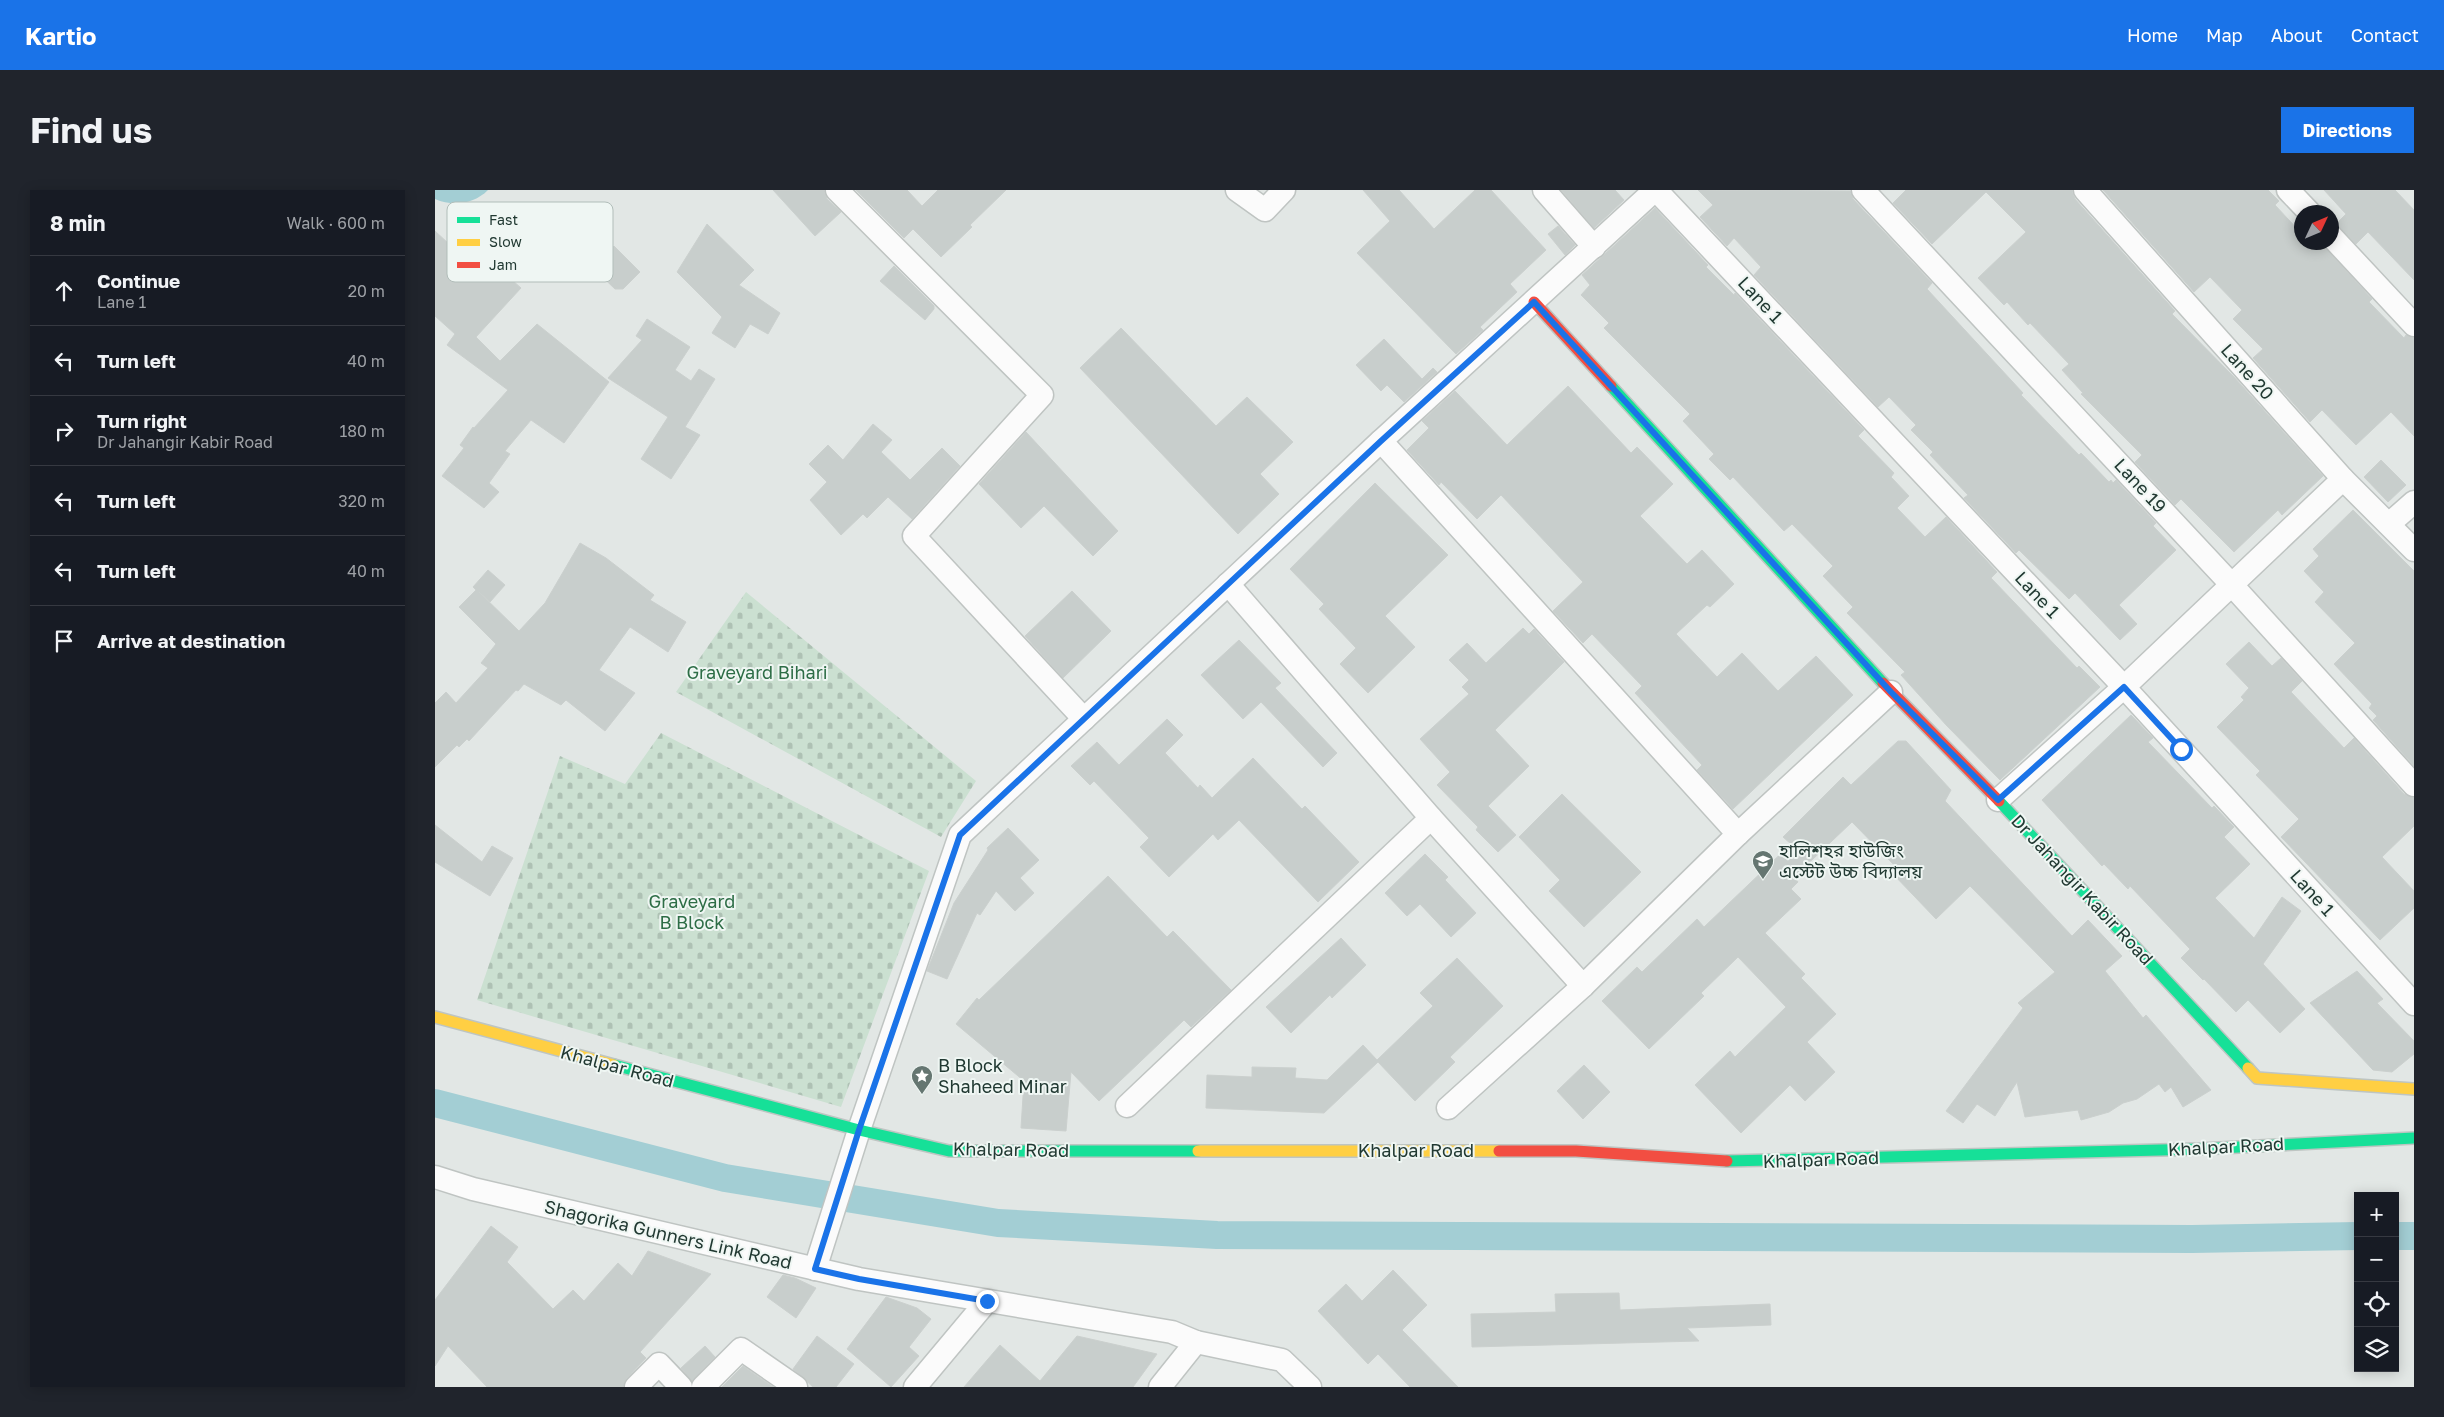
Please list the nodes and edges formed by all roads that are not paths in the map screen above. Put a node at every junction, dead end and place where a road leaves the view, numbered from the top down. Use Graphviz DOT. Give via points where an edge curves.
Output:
graph roads {
  1 [pos="837,190"];
  2 [pos="1237,190"];
  3 [pos="1284,190"];
  4 [pos="1544,190"];
  5 [pos="1655,190"];
  6 [pos="1863,190"];
  7 [pos="2085,190"];
  8 [pos="2288,190"];
  9 [pos="2302,205"];
  10 [pos="2339,245"];
  11 [pos="1593,247"];
  12 [pos="1534,302"];
  13 [pos="2414,325"];
  14 [pos="1381,441"];
  15 [pos="2343,479"];
  16 [pos="2414,502"];
  17 [pos="2389,524"];
  18 [pos="2414,550"];
  19 [pos="1228,584"];
  20 [pos="2231,584"];
  21 [pos="2124,687"];
  22 [pos="1891,692"];
  23 [pos="1084,719"];
  24 [pos="2414,785"];
  25 [pos="1998,800"];
  26 [pos="1431,818"];
  27 [pos="1738,834"];
  28 [pos="1583,986"];
  29 [pos="2414,1004"];
  30 [pos="435,1017"];
  31 [pos="2414,1090"];
  32 [pos="1127,1106"];
  33 [pos="1448,1108"];
  34 [pos="859,1130"];
  35 [pos="2414,1138"];
  36 [pos="435,1177"];
  37 [pos="815,1269"];
  38 [pos="987,1301"];
  39 [pos="1196,1342"];
  40 [pos="636,1387"];
  41 [pos="681,1387"];
  42 [pos="703,1387"];
  43 [pos="796,1387"];
  44 [pos="915,1387"];
  45 [pos="1160,1387"];
  46 [pos="1310,1387"];
  1 -- 23 [label="street" via="1042,395 914,536"];
  2 -- 3 [label="street" via="1265,210"];
  4 -- 11 [label="street"];
  5 -- 11 [label="street"];
  5 -- 21 [label="street, Lane 1"];
  6 -- 20 [label="street, Lane 19"];
  7 -- 15 [label="street, Lane 20"];
  8 -- 9 [label="street"];
  10 -- 13 [label="street"];
  11 -- 12 [label="street"];
  12 -- 14 [label="street"];
  12 -- 22 [label="street, Dr Jahangir Kabir Road"];
  14 -- 19 [label="street"];
  14 -- 27 [label="street"];
  15 -- 17 [label="street, Lane 20"];
  15 -- 20 [label="street"];
  16 -- 17 [label="street"];
  17 -- 18 [label="street, Lane 20"];
  19 -- 23 [label="street"];
  19 -- 26 [label="street"];
  20 -- 21 [label="street"];
  20 -- 24 [label="street, Lane 19"];
  21 -- 25 [label="street"];
  21 -- 29 [label="street, Lane 1"];
  22 -- 25 [label="street, Dr Jahangir Kabir Road"];
  22 -- 27 [label="street"];
  23 -- 34 [label="street" via="960,835"];
  25 -- 31 [label="street, Dr Jahangir Kabir Road" via="2257,1078"];
  26 -- 28 [label="street"];
  26 -- 32 [label="street"];
  27 -- 28 [label="street"];
  28 -- 33 [label="street"];
  30 -- 34 [label="street, Khalpar Road"];
  34 -- 35 [label="street, Khalpar Road" via="949,1151 1576,1152 1745,1162 2200,1149"];
  34 -- 37 [label="street"];
  36 -- 37 [label="street, Shagorika Gunners Link Road" via="473,1189"];
  37 -- 38 [label="street, Shagorika Gunners Link Road"];
  38 -- 39 [label="street, Shagorika Gunners Link Road" via="1172,1332"];
  38 -- 44 [label="street"];
  39 -- 45 [label="street"];
  39 -- 46 [label="street, Shagorika Gunners Link Road" via="1281,1360"];
  40 -- 41 [label="street" via="659,1364"];
  42 -- 43 [label="street" via="741,1349"];
}
